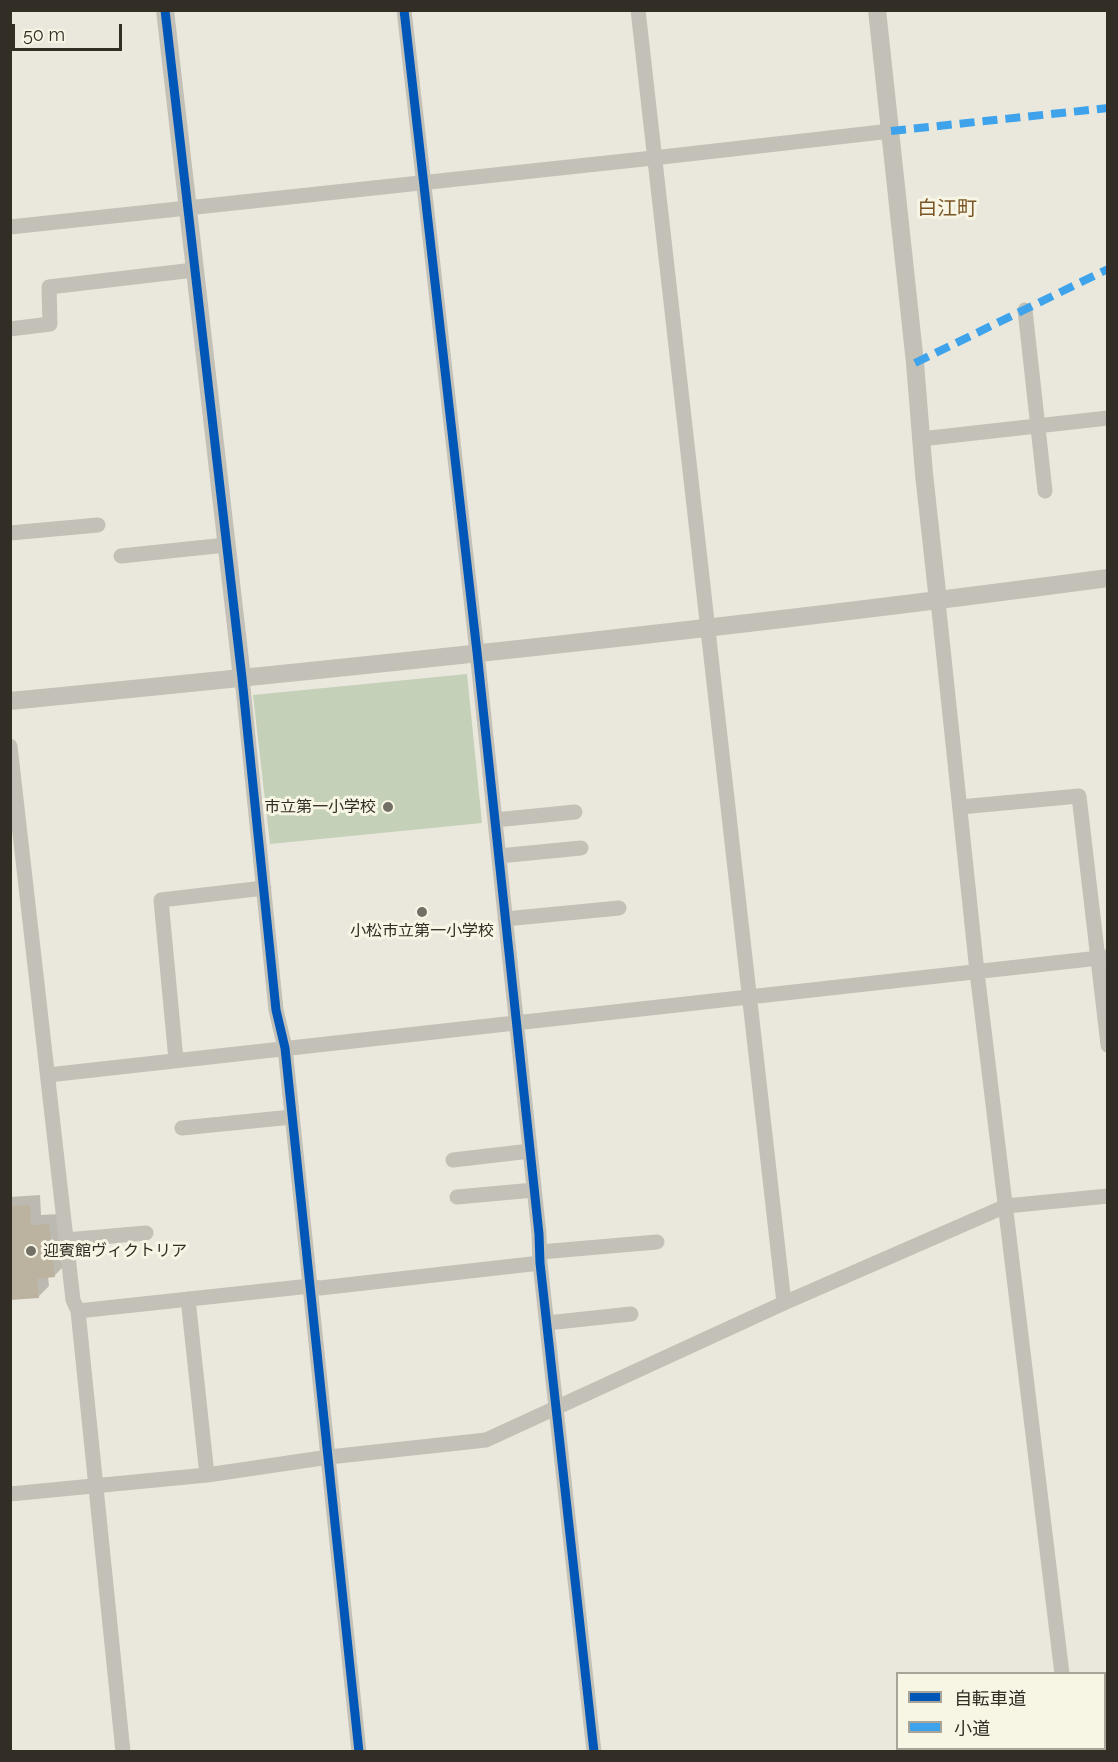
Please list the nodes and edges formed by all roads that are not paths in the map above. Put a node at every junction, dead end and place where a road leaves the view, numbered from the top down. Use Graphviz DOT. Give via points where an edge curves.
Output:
graph roads {
  1 [pos="165,10"];
  2 [pos="404,10"];
  3 [pos="638,10"];
  4 [pos="878,10"];
  5 [pos="891,131"];
  6 [pos="653,158"];
  7 [pos="424,183"];
  8 [pos="187,207"];
  9 [pos="10,227"];
  10 [pos="194,270"];
  11 [pos="1025,310"];
  12 [pos="10,329"];
  13 [pos="1107,418"];
  14 [pos="1038,426"];
  15 [pos="921,439"];
  16 [pos="1045,491"];
  17 [pos="98,525"];
  18 [pos="10,533"];
  19 [pos="226,545"];
  20 [pos="122,556"];
  21 [pos="1107,578"];
  22 [pos="938,601"];
  23 [pos="706,628"];
  24 [pos="477,652"];
  25 [pos="242,678"];
  26 [pos="10,701"];
  27 [pos="10,746"];
  28 [pos="960,807"];
  29 [pos="576,812"];
  30 [pos="495,820"];
  31 [pos="580,848"];
  32 [pos="499,856"];
  33 [pos="264,888"];
  34 [pos="619,908"];
  35 [pos="505,919"];
  36 [pos="1103,958"];
  37 [pos="977,972"];
  38 [pos="748,998"];
  39 [pos="516,1022"];
  40 [pos="1107,1045"];
  41 [pos="285,1048"];
  42 [pos="176,1060"];
  43 [pos="48,1075"];
  44 [pos="292,1117"];
  45 [pos="182,1128"];
  46 [pos="530,1151"];
  47 [pos="453,1160"];
  48 [pos="534,1191"];
  49 [pos="1107,1196"];
  50 [pos="457,1197"];
  51 [pos="1006,1206"];
  52 [pos="146,1233"];
  53 [pos="66,1240"];
  54 [pos="657,1242"];
  55 [pos="540,1258"];
  56 [pos="310,1286"];
  57 [pos="188,1299"];
  58 [pos="784,1303"];
  59 [pos="78,1311"];
  60 [pos="631,1314"];
  61 [pos="547,1323"];
  62 [pos="557,1407"];
  63 [pos="328,1457"];
  64 [pos="207,1475"];
  65 [pos="96,1486"];
  66 [pos="10,1494"];
  67 [pos="1062,1672"];
  68 [pos="123,1752"];
  69 [pos="359,1752"];
  70 [pos="594,1752"];
  1 -- 8 [label="street"];
  2 -- 7 [label="street"];
  3 -- 6 [label="street"];
  4 -- 5 [label="street"];
  5 -- 6 [label="street"];
  5 -- 15 [label="street"];
  6 -- 7 [label="street"];
  6 -- 23 [label="street"];
  7 -- 8 [label="street"];
  7 -- 24 [label="street"];
  8 -- 9 [label="street"];
  8 -- 10 [label="street"];
  10 -- 12 [label="street" via="49,287 50,324"];
  10 -- 19 [label="street"];
  11 -- 14 [label="street"];
  13 -- 14 [label="street"];
  14 -- 15 [label="street"];
  14 -- 16 [label="street"];
  15 -- 22 [label="street"];
  17 -- 18 [label="street"];
  19 -- 20 [label="street"];
  19 -- 25 [label="street"];
  21 -- 22 [label="street"];
  22 -- 23 [label="street"];
  22 -- 28 [label="street"];
  23 -- 24 [label="street"];
  23 -- 38 [label="street"];
  24 -- 25 [label="street"];
  24 -- 30 [label="street"];
  25 -- 26 [label="street"];
  25 -- 33 [label="street"];
  27 -- 43 [label="street"];
  28 -- 36 [label="street" via="1079,796"];
  28 -- 37 [label="street"];
  29 -- 30 [label="street"];
  30 -- 32 [label="street"];
  31 -- 32 [label="street"];
  32 -- 35 [label="street"];
  33 -- 41 [label="street" via="276,1010"];
  33 -- 42 [label="street" via="161,900"];
  34 -- 35 [label="street"];
  35 -- 39 [label="street"];
  36 -- 37 [label="street"];
  36 -- 40 [label="street"];
  37 -- 38 [label="street"];
  37 -- 51 [label="street"];
  38 -- 39 [label="street"];
  38 -- 58 [label="street"];
  39 -- 41 [label="street"];
  39 -- 46 [label="street"];
  41 -- 42 [label="street"];
  41 -- 44 [label="street"];
  42 -- 43 [label="street"];
  43 -- 53 [label="street"];
  44 -- 45 [label="street"];
  44 -- 56 [label="street"];
  46 -- 47 [label="street"];
  46 -- 48 [label="street"];
  48 -- 50 [label="street"];
  48 -- 55 [label="street"];
  49 -- 51 [label="street"];
  51 -- 58 [label="street"];
  51 -- 67 [label="street"];
  52 -- 53 [label="street"];
  53 -- 59 [label="street" via="73,1300"];
  54 -- 55 [label="street"];
  55 -- 56 [label="street" via="320,1288"];
  55 -- 61 [label="street"];
  56 -- 57 [label="street"];
  56 -- 63 [label="street"];
  57 -- 59 [label="street"];
  57 -- 64 [label="street"];
  58 -- 62 [label="street"];
  59 -- 65 [label="street"];
  60 -- 61 [label="street"];
  61 -- 62 [label="street"];
  62 -- 63 [label="street" via="486,1440"];
  62 -- 70 [label="street"];
  63 -- 64 [label="street"];
  63 -- 69 [label="street"];
  64 -- 65 [label="street"];
  65 -- 66 [label="street"];
  65 -- 68 [label="street"];
}
